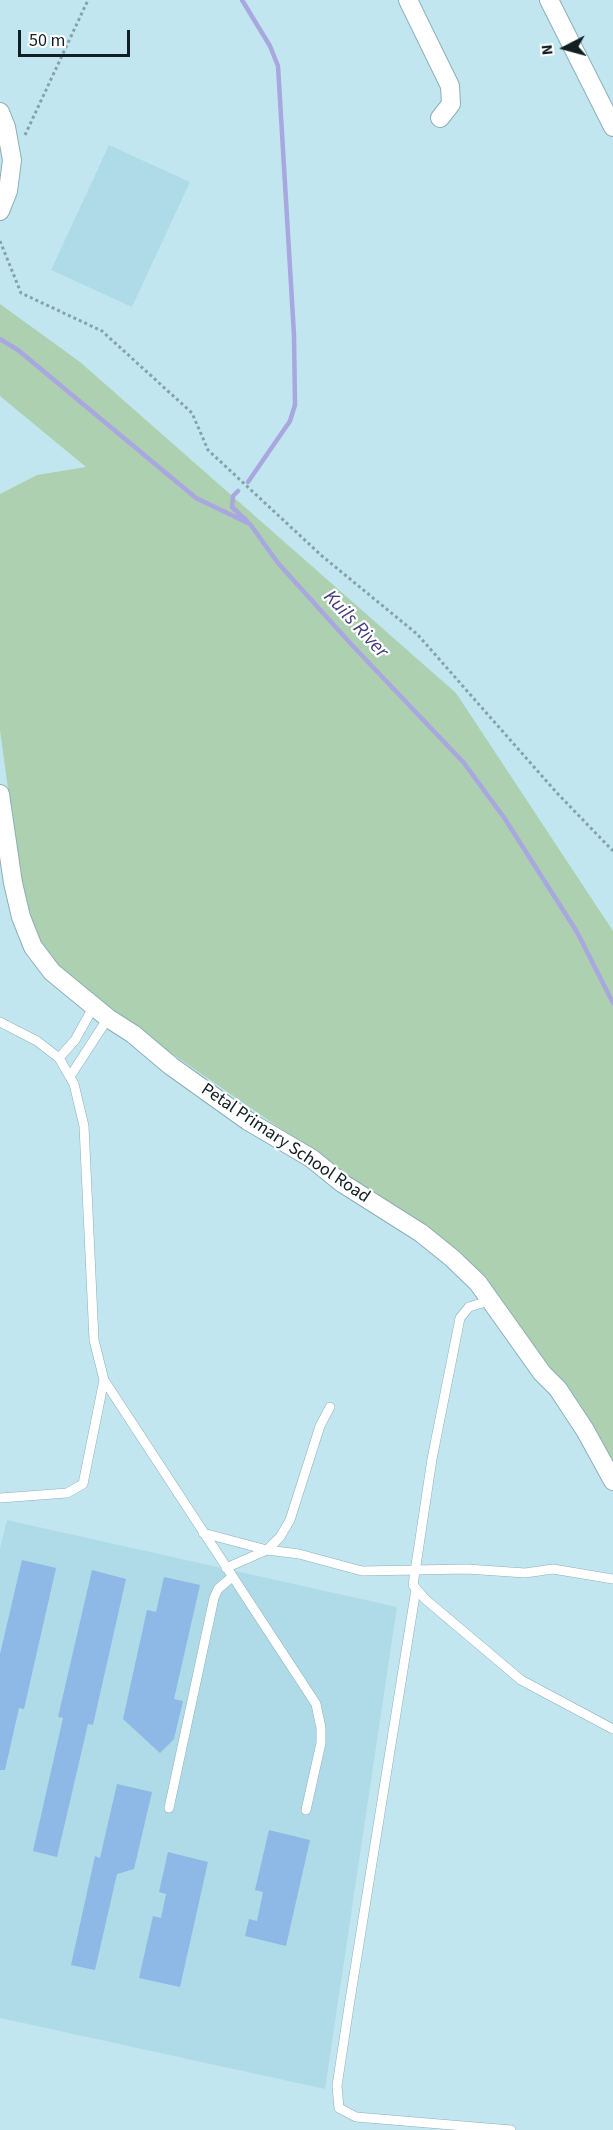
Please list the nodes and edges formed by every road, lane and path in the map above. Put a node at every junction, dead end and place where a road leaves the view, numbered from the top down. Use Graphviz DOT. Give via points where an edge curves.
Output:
graph roads {
  1 [pos="88,0"];
  2 [pos="408,0"];
  3 [pos="549,0"];
  4 [pos="0,112"];
  5 [pos="440,118"];
  6 [pos="613,127"];
  7 [pos="12,160"];
  8 [pos="0,211"];
  9 [pos="0,241"];
  10 [pos="0,794"];
  11 [pos="613,850"];
  12 [pos="101,1012"];
  13 [pos="0,1022"];
  14 [pos="59,1058"];
  15 [pos="71,1075"];
  16 [pos="492,1300"];
  17 [pos="104,1380"];
  18 [pos="330,1407"];
  19 [pos="613,1481"];
  20 [pos="0,1498"];
  21 [pos="202,1533"];
  22 [pos="267,1550"];
  23 [pos="226,1568"];
  24 [pos="414,1572"];
  25 [pos="232,1577"];
  26 [pos="613,1579"];
  27 [pos="416,1589"];
  28 [pos="613,1729"];
  29 [pos="169,1808"];
  30 [pos="306,1810"];
  31 [pos="511,2130"];
  1 -- 7 [label="path"];
  2 -- 5 [label="street" via="450,86 451,105"];
  3 -- 6 [label="street"];
  4 -- 7 [label="street"];
  7 -- 8 [label="street" via="8,191"];
  9 -- 11 [label="path" via="21,293 102,331 192,413 208,450 322,556 417,634"];
  10 -- 12 [label="street, Petal Primary School Road" via="13,883 26,933 52,972"];
  12 -- 14 [label="lane"];
  12 -- 15 [label="lane"];
  12 -- 16 [label="street, Petal Primary School Road" via="248,1121 421,1233"];
  13 -- 14 [label="lane" via="37,1041"];
  14 -- 15 [label="lane"];
  15 -- 17 [label="lane" via="84,1126 93,1340"];
  16 -- 19 [label="street, Petal Primary School Road" via="574,1414"];
  16 -- 24 [label="lane" via="469,1307 460,1317"];
  17 -- 20 [label="lane" via="83,1484 67,1493"];
  17 -- 21 [label="lane"];
  18 -- 22 [label="lane" via="320,1426 290,1520 280,1538"];
  21 -- 22 [label="lane"];
  21 -- 23 [label="lane"];
  22 -- 23 [label="lane"];
  22 -- 24 [label="lane" via="299,1554 362,1571"];
  23 -- 25 [label="lane"];
  24 -- 26 [label="lane" via="467,1569 525,1573 553,1569"];
  24 -- 27 [label="lane"];
  25 -- 29 [label="lane" via="218,1588 214,1598"];
  25 -- 30 [label="lane" via="319,1713 321,1743"];
  27 -- 28 [label="lane" via="521,1680"];
  27 -- 31 [label="lane" via="350,2000 338,2086 339,2108 356,2117"];
}
